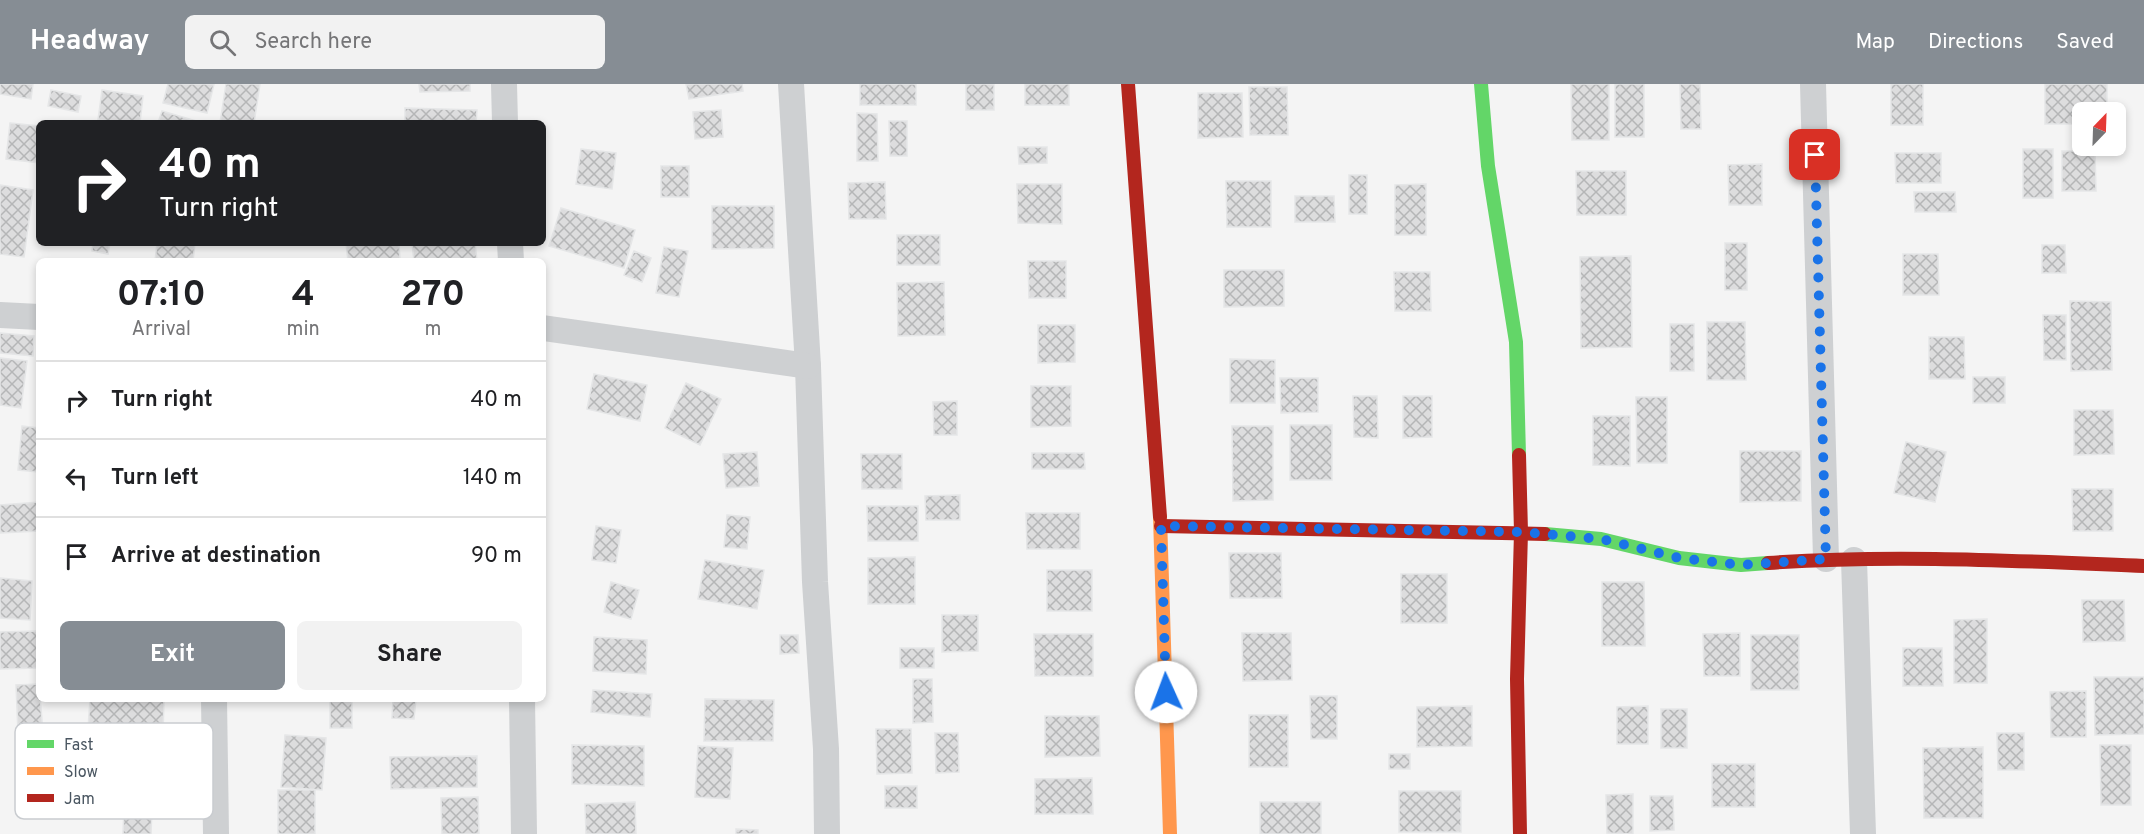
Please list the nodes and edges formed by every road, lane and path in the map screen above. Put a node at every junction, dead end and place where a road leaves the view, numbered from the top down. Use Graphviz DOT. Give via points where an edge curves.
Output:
graph roads {
  1 [pos="504,84"];
  2 [pos="791,84"];
  3 [pos="1128,84"];
  4 [pos="1481,84"];
  5 [pos="1813,84"];
  6 [pos="505,120"];
  7 [pos="0,315"];
  8 [pos="36,317"];
  9 [pos="546,328"];
  10 [pos="808,366"];
  11 [pos="1161,526"];
  12 [pos="1521,532"];
  13 [pos="1826,559"];
  14 [pos="1854,560"];
  15 [pos="2144,566"];
  16 [pos="214,702"];
  17 [pos="522,702"];
  18 [pos="216,834"];
  19 [pos="524,834"];
  20 [pos="827,834"];
  21 [pos="1170,834"];
  22 [pos="1520,834"];
  23 [pos="1863,834"];
  1 -- 6 [label="street"];
  2 -- 10 [label="street"];
  3 -- 11 [label="street"];
  4 -- 12 [label="street" via="1488,166 1516,342"];
  5 -- 13 [label="street"];
  7 -- 8 [label="street"];
  9 -- 10 [label="street"];
  10 -- 20 [label="street"];
  11 -- 12 [label="street"];
  11 -- 21 [label="street"];
  12 -- 13 [label="street" via="1601,539 1679,558 1741,565"];
  12 -- 22 [label="street" via="1517,679"];
  13 -- 14 [label="street"];
  14 -- 15 [label="street" via="1964,559"];
  14 -- 23 [label="street"];
  16 -- 18 [label="street"];
  17 -- 19 [label="street"];
}
